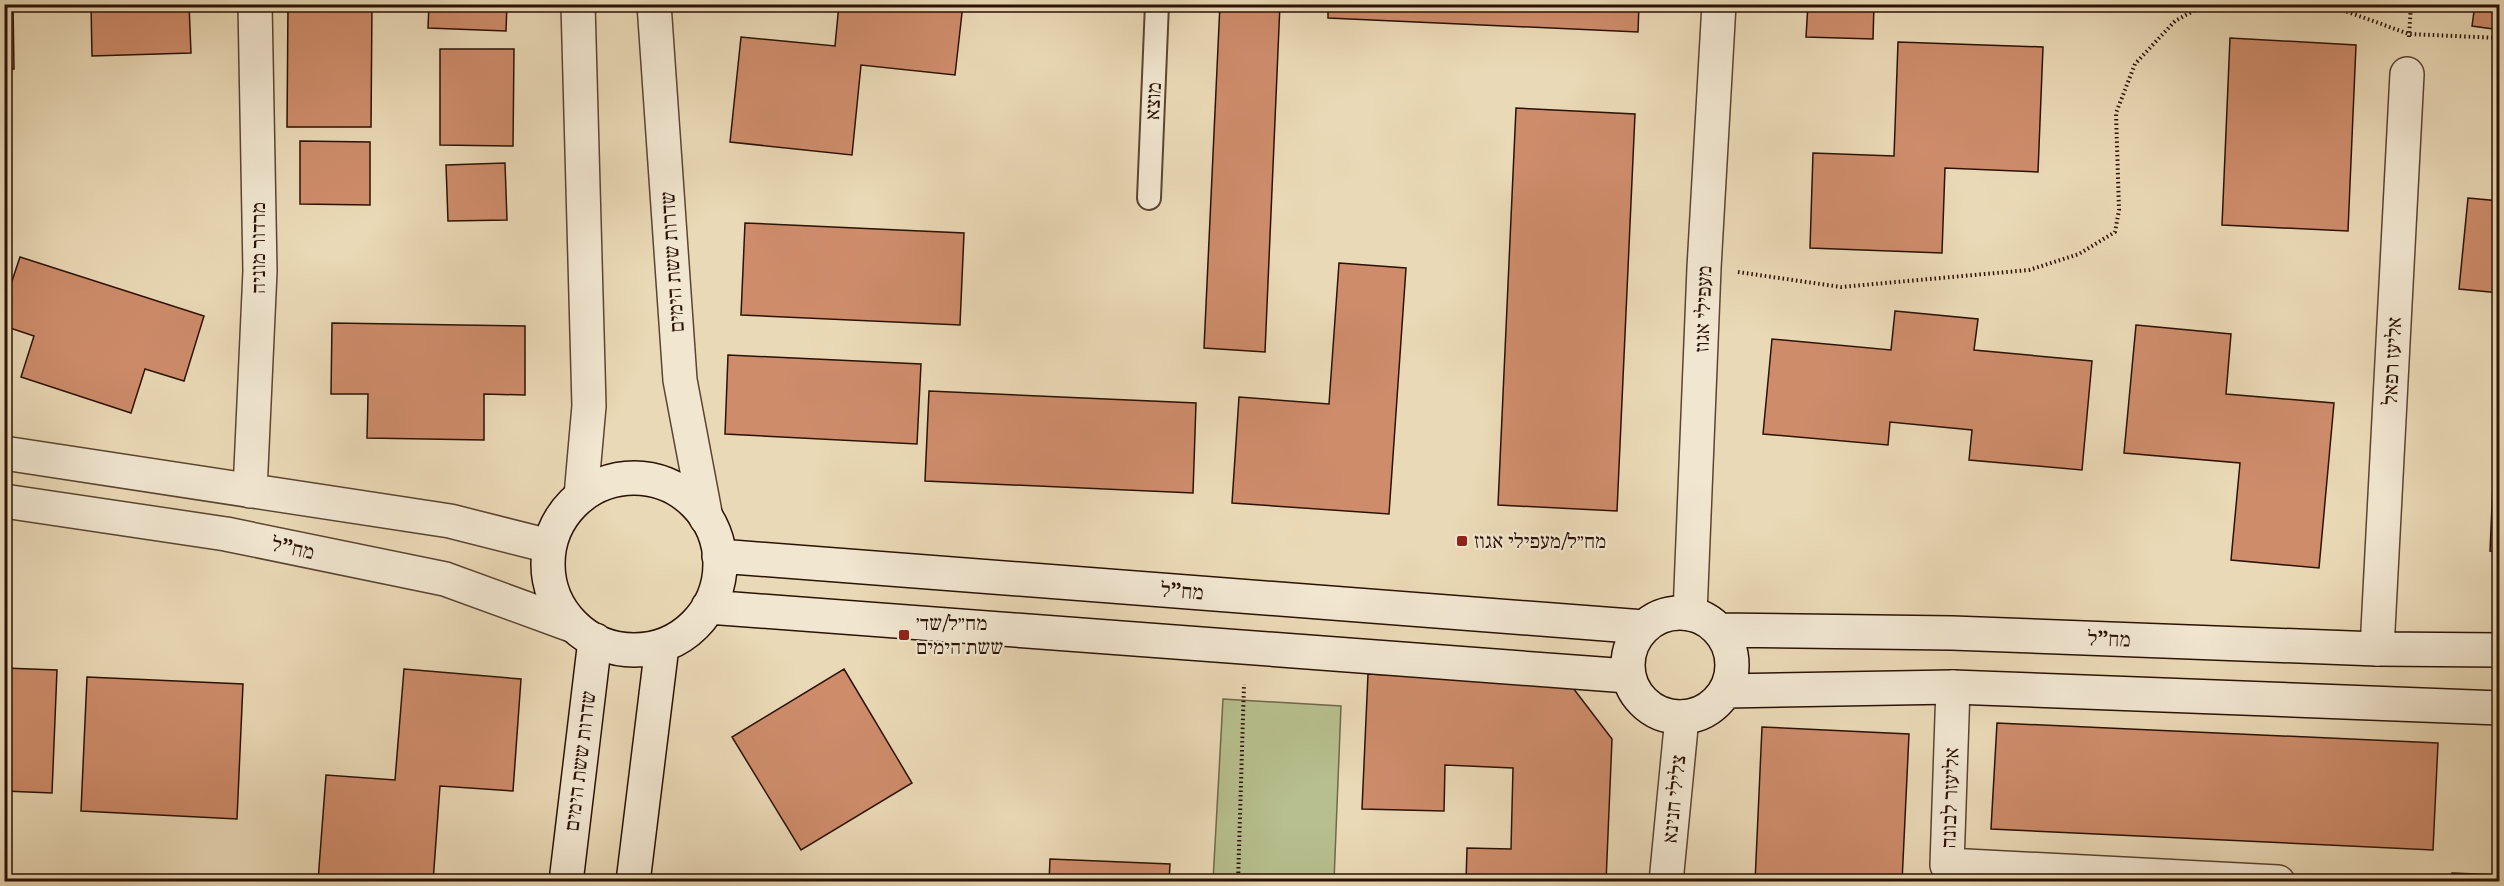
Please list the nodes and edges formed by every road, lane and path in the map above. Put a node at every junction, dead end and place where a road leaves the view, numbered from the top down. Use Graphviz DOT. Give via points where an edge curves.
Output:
graph roads {
  1 [pos="255,4"];
  2 [pos="578,4"];
  3 [pos="654,4"];
  4 [pos="1157,4"];
  5 [pos="1719,4"];
  6 [pos="2206,4"];
  7 [pos="2298,4"];
  8 [pos="2499,38"];
  9 [pos="2407,74"];
  10 [pos="1149,198"];
  11 [pos="1704,268"];
  12 [pos="4,453"];
  13 [pos="250,491"];
  14 [pos="581,496"];
  15 [pos="4,501"];
  16 [pos="706,518"];
  17 [pos="549,546"];
  18 [pos="720,556"];
  19 [pos="708,607"];
  20 [pos="1690,614"];
  21 [pos="1644,627"];
  22 [pos="1719,630"];
  23 [pos="584,633"];
  24 [pos="662,646"];
  25 [pos="1245,648"];
  26 [pos="2377,649"];
  27 [pos="2499,650"];
  28 [pos="1628,676"];
  29 [pos="1953,687"];
  30 [pos="1726,691"];
  31 [pos="2499,708"];
  32 [pos="1682,717"];
  33 [pos="566,882"];
  34 [pos="633,882"];
  35 [pos="1238,882"];
  36 [pos="1666,882"];
  37 [pos="2278,882"];
  1 -- 13 [label="street, מרדור מוניה" via="260,271"];
  2 -- 14 [label="street" via="589,406"];
  3 -- 16 [label="street, שדרות ששת הימים" via="680,380"];
  4 -- 10 [label="lane, מוצא"];
  5 -- 11 [label="street, מעפילי אגוז"];
  6 -- 11 [label="path" via="2175,21 2135,64 2116,113 2119,200 2115,232 2079,254 2029,270 1841,287"];
  7 -- 8 [label="path" via="2337,8 2409,34"];
  9 -- 26 [label="street, אליעז רפאל"];
  11 -- 20 [label="street, מעפילי אגוז"];
  12 -- 13 [label="street"];
  13 -- 17 [label="street" via="450,521"];
  14 -- 16 [label="street" via="606,483 634,478 662,483 687,497"];
  14 -- 17 [label="street" via="566,510"];
  15 -- 23 [label="street, מח\"ל" via="226,534 445,579"];
  16 -- 18 [label="street" via="716,536"];
  17 -- 23 [label="street" via="548,575 557,602"];
  18 -- 19 [label="street" via="718,582"];
  18 -- 21 [label="street, מח\"ל"];
  19 -- 24 [label="street" via="696,624"];
  19 -- 25 [label="street"];
  20 -- 21 [label="street" via="1658,617"];
  20 -- 22 [label="street" via="1706,619"];
  21 -- 28 [label="street" via="1633,641"];
  22 -- 26 [label="street, מח\"ל" via="1952,633"];
  22 -- 30 [label="street" via="1732,659"];
  23 -- 24 [label="street" via="616,648"];
  23 -- 33 [label="street, שדרות ששת הימים"];
  24 -- 34 [label="street"];
  25 -- 28 [label="street"];
  25 -- 35 [label="path"];
  26 -- 27 [label="street, מח\"ל"];
  28 -- 32 [label="street" via="1648,707 1664,715"];
  29 -- 30 [label="street"];
  29 -- 31 [label="street"];
  29 -- 37 [label="street, אליעזר לבונה" via="1947,865"];
  30 -- 32 [label="street" via="1700,714"];
  32 -- 36 [label="street, צלילי חנינא"];
}
